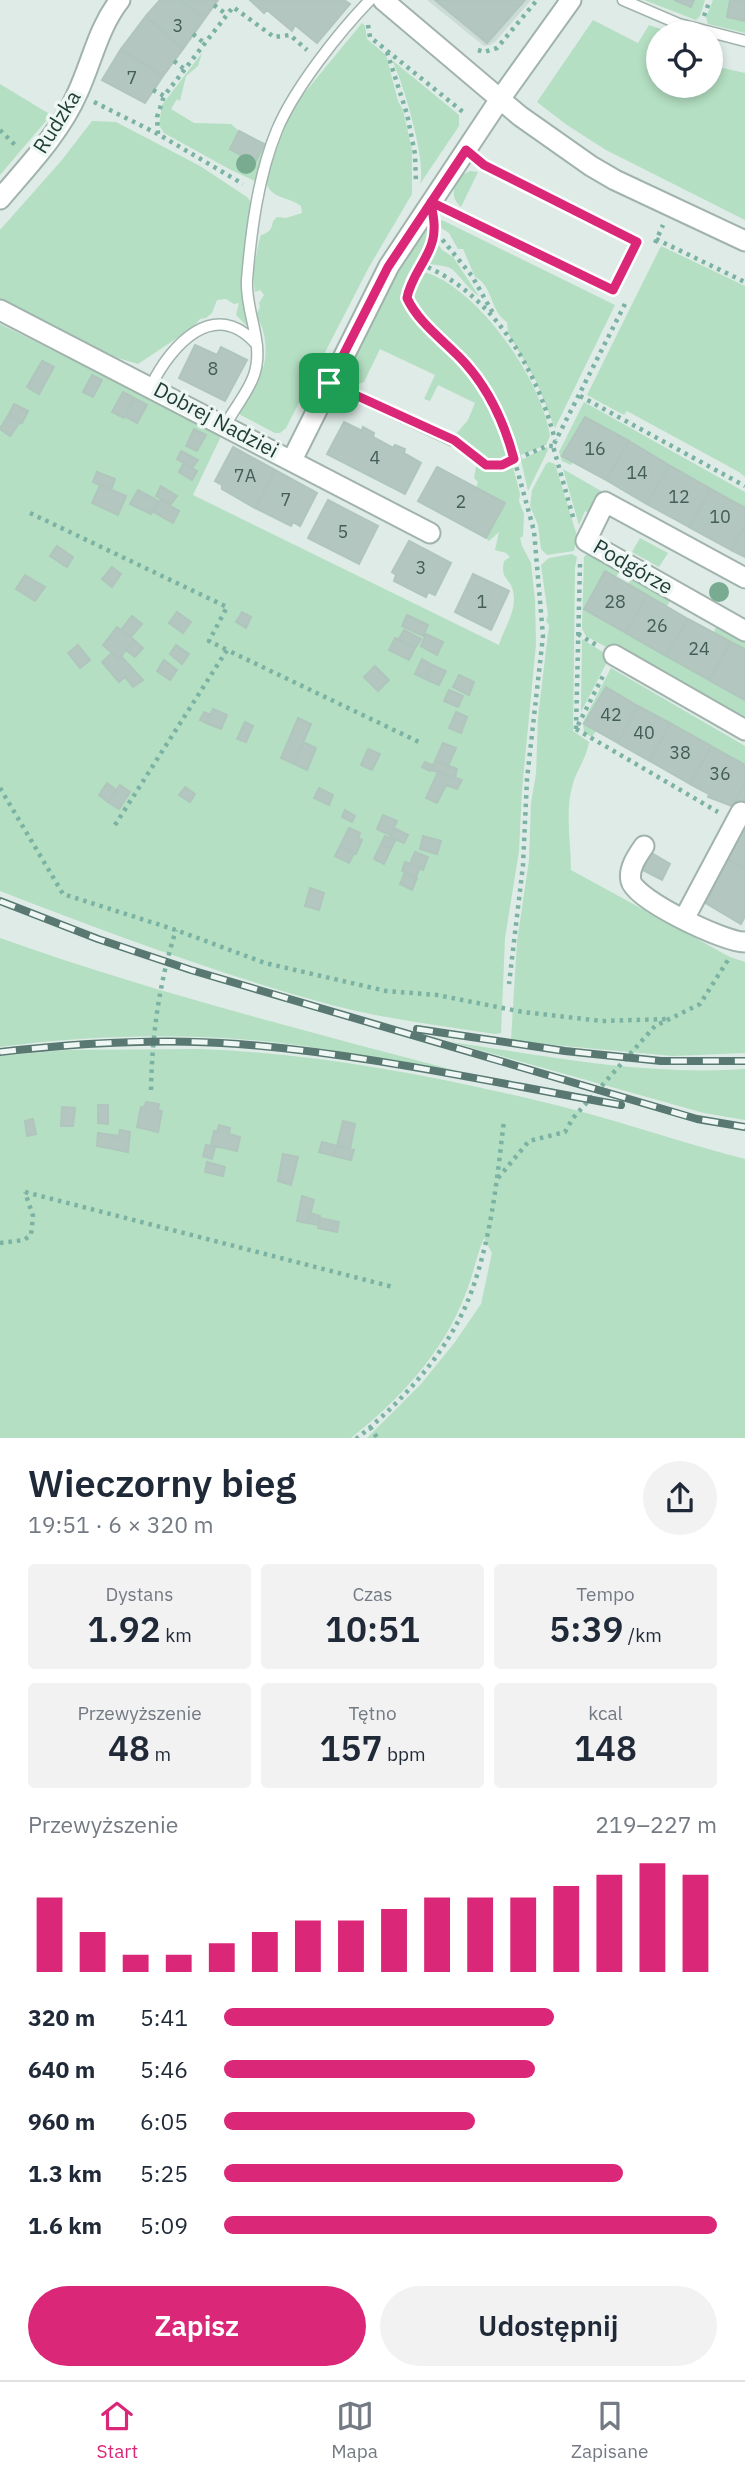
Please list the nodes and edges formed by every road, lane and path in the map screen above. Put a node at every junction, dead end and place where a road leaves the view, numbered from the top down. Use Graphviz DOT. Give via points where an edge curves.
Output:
graph roads {
  1 [pos="120,0"];
  2 [pos="383,0"];
  3 [pos="537,0"];
  4 [pos="571,0"];
  5 [pos="623,0"];
  6 [pos="367,3"];
  7 [pos="215,5"];
  8 [pos="226,14"];
  9 [pos="193,34"];
  10 [pos="745,41"];
  11 [pos="204,43"];
  12 [pos="386,49"];
  13 [pos="475,49"];
  14 [pos="313,54"];
  15 [pos="174,61"];
  16 [pos="184,69"];
  17 [pos="153,90"];
  18 [pos="78,93"];
  19 [pos="163,96"];
  20 [pos="500,99"];
  21 [pos="464,126"];
  22 [pos="158,134"];
  23 [pos="466,150"];
  24 [pos="416,187"];
  25 [pos="0,199"];
  26 [pos="258,199"];
  27 [pos="431,202"];
  28 [pos="433,237"];
  29 [pos="656,239"];
  30 [pos="745,241"];
  31 [pos="426,255"];
  32 [pos="420,264"];
  33 [pos="745,282"];
  34 [pos="623,307"];
  35 [pos="0,310"];
  36 [pos="496,319"];
  37 [pos="607,340"];
  38 [pos="257,345"];
  39 [pos="329,383"];
  40 [pos="151,386"];
  41 [pos="580,396"];
  42 [pos="225,426"];
  43 [pos="454,440"];
  44 [pos="514,459"];
  45 [pos="292,460"];
  46 [pos="745,486"];
  47 [pos="30,513"];
  48 [pos="430,533"];
  49 [pos="745,578"];
  50 [pos="745,631"];
  51 [pos="578,634"];
  52 [pos="227,650"];
  53 [pos="614,655"];
  54 [pos="745,730"];
  55 [pos="419,742"];
  56 [pos="0,788"];
  57 [pos="738,817"];
  58 [pos="115,825"];
  59 [pos="643,846"];
  60 [pos="684,919"];
  61 [pos="176,930"];
  62 [pos="743,942"];
  63 [pos="509,984"];
  64 [pos="669,1019"];
  65 [pos="150,1090"];
  66 [pos="504,1120"];
  67 [pos="498,1179"];
  68 [pos="0,1243"];
  69 [pos="393,1287"];
  70 [pos="370,1427"];
  71 [pos="356,1438"];
  72 [pos="378,1438"];
  1 -- 18 [label="street, Rudzka" via="102,28"];
  2 -- 20 [label="street"];
  3 -- 13 [label="path" via="497,48"];
  4 -- 20 [label="street"];
  5 -- 10 [label="lane" via="679,24"];
  6 -- 12 [label="path" via="370,37"];
  6 -- 26 [label="lane" via="304,82 278,127"];
  7 -- 8 [label="path"];
  8 -- 11 [label="path"];
  8 -- 14 [label="path" via="233,6 274,37 290,35"];
  9 -- 11 [label="path"];
  11 -- 16 [label="path"];
  12 -- 21 [label="path" via="463,112"];
  12 -- 24 [label="path" via="408,114"];
  15 -- 16 [label="path"];
  16 -- 19 [label="path"];
  17 -- 19 [label="path"];
  18 -- 22 [label="path"];
  18 -- 25 [label="street, Rudzka" via="56,130"];
  19 -- 22 [label="path"];
  20 -- 23 [label="street"];
  20 -- 30 [label="street" via="615,180"];
  22 -- 26 [label="path" via="239,181"];
  23 -- 27 [label="street"];
  23 -- 27 [label="lane" via="484,165 637,242 613,290"];
  26 -- 38 [label="lane" via="247,280"];
  27 -- 39 [label="street" via="382,278"];
  28 -- 36 [label="path" via="435,230 472,276"];
  29 -- 33 [label="path"];
  31 -- 32 [label="path"];
  32 -- 36 [label="path" via="455,282"];
  32 -- 44 [label="path" via="409,287 411,307 466,364 490,398"];
  34 -- 37 [label="path"];
  35 -- 40 [label="street, Dobrej Nadziei"];
  36 -- 44 [label="path" via="533,381 554,443"];
  38 -- 40 [label="lane" via="235,326 220,323 198,330 170,353"];
  38 -- 42 [label="lane" via="254,375"];
  39 -- 43 [label="lane"];
  39 -- 45 [label="street"];
  40 -- 42 [label="street, Dobrej Nadziei"];
  41 -- 46 [label="path"];
  42 -- 45 [label="street, Dobrej Nadziei"];
  43 -- 44 [label="path" via="486,465"];
  44 -- 63 [label="path" via="534,531 543,636"];
  45 -- 48 [label="street, Dobrej Nadziei"];
  47 -- 52 [label="path" via="227,607 209,641"];
  49 -- 50 [label="street, Podgórze" via="605,502 586,541"];
  51 -- 53 [label="path"];
  52 -- 55 [label="path"];
  52 -- 58 [label="path"];
  53 -- 54 [label="street"];
  53 -- 57 [label="path" via="576,729"];
  56 -- 61 [label="path" via="63,894"];
  57 -- 60 [label="street"];
  59 -- 60 [label="street" via="633,864 631,882 642,896"];
  60 -- 62 [label="street"];
  61 -- 64 [label="path" via="265,963 386,991 590,1020"];
  61 -- 65 [label="path" via="161,981"];
  62 -- 64 [label="path" via="700,1004"];
  64 -- 67 [label="path" via="655,1026 565,1132 529,1141"];
  66 -- 67 [label="path"];
  67 -- 70 [label="path" via="487,1239 468,1298 446,1341 423,1373"];
  68 -- 69 [label="path" via="31,1235 33,1216 25,1192"];
  70 -- 71 [label="path"];
  70 -- 72 [label="path"];
}
